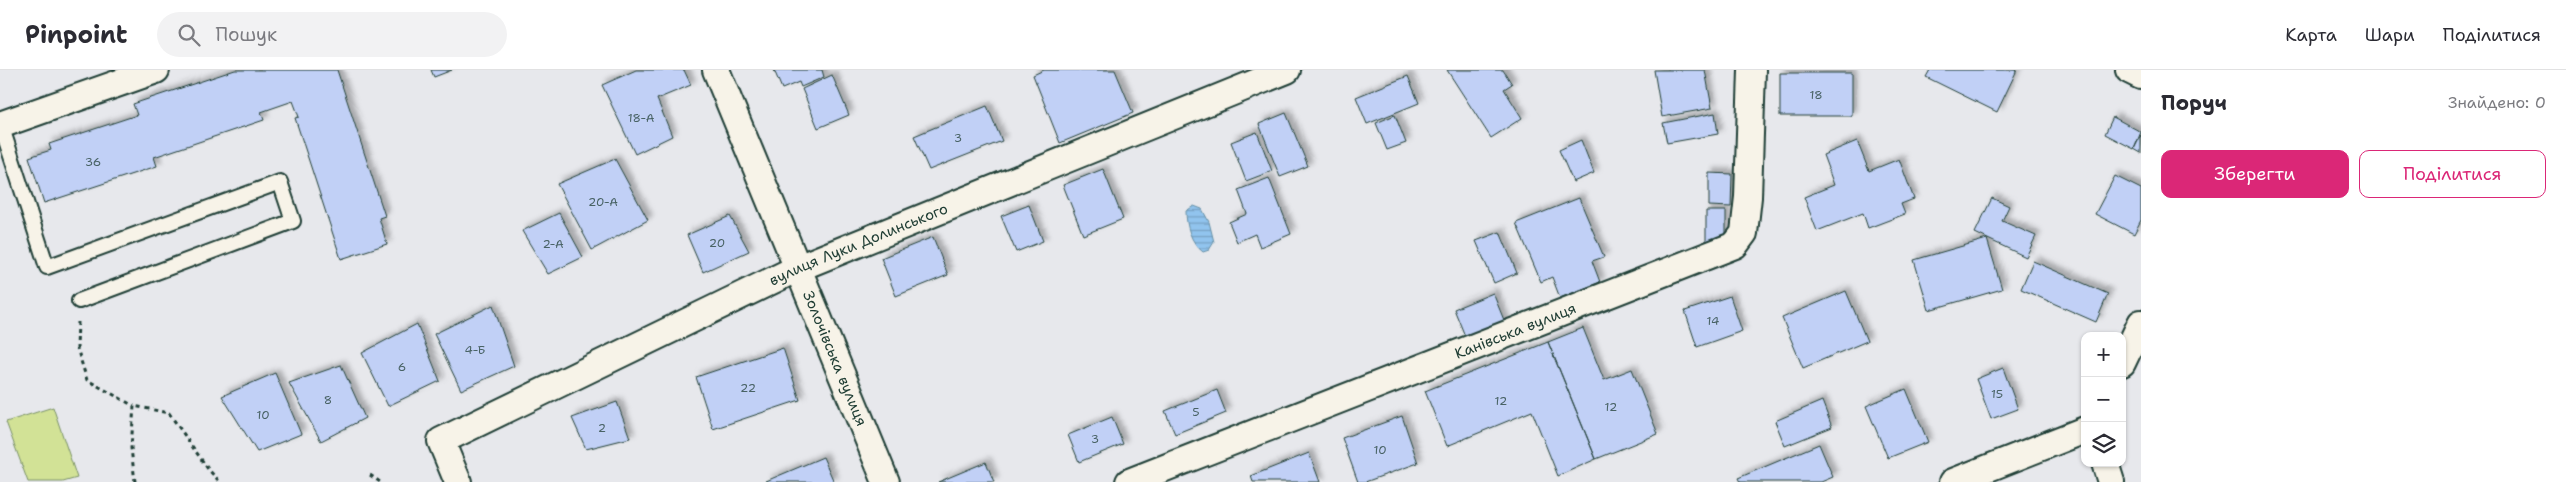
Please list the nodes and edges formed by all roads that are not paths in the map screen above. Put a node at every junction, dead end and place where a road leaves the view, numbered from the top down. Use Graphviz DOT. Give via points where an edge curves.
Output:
graph roads {
  1 [pos="156,70"];
  2 [pos="716,70"];
  3 [pos="1287,70"];
  4 [pos="1752,70"];
  5 [pos="2129,70"];
  6 [pos="2141,76"];
  7 [pos="0,125"];
  8 [pos="798,268"];
  9 [pos="79,300"];
  10 [pos="2141,323"];
  11 [pos="2126,355"];
  12 [pos="2081,432"];
  13 [pos="2106,467"];
  14 [pos="458,482"];
  15 [pos="886,482"];
  16 [pos="1129,482"];
  17 [pos="1953,482"];
  18 [pos="2111,482"];
  1 -- 7 [label="street"];
  2 -- 8 [label="street, Золочівська вулиця"];
  3 -- 8 [label="street, вулиця Луки Долинського"];
  4 -- 16 [label="street, Канівська вулиця" via="1748,197 1744,233 1735,245"];
  5 -- 6 [label="street"];
  7 -- 9 [label="lane" via="47,267 280,182 293,221"];
  8 -- 14 [label="street, вулиця Луки Долинського" via="440,441"];
  8 -- 15 [label="street, Золочівська вулиця"];
  10 -- 11 [label="street"];
  12 -- 17 [label="street"];
  13 -- 18 [label="street"];
}
